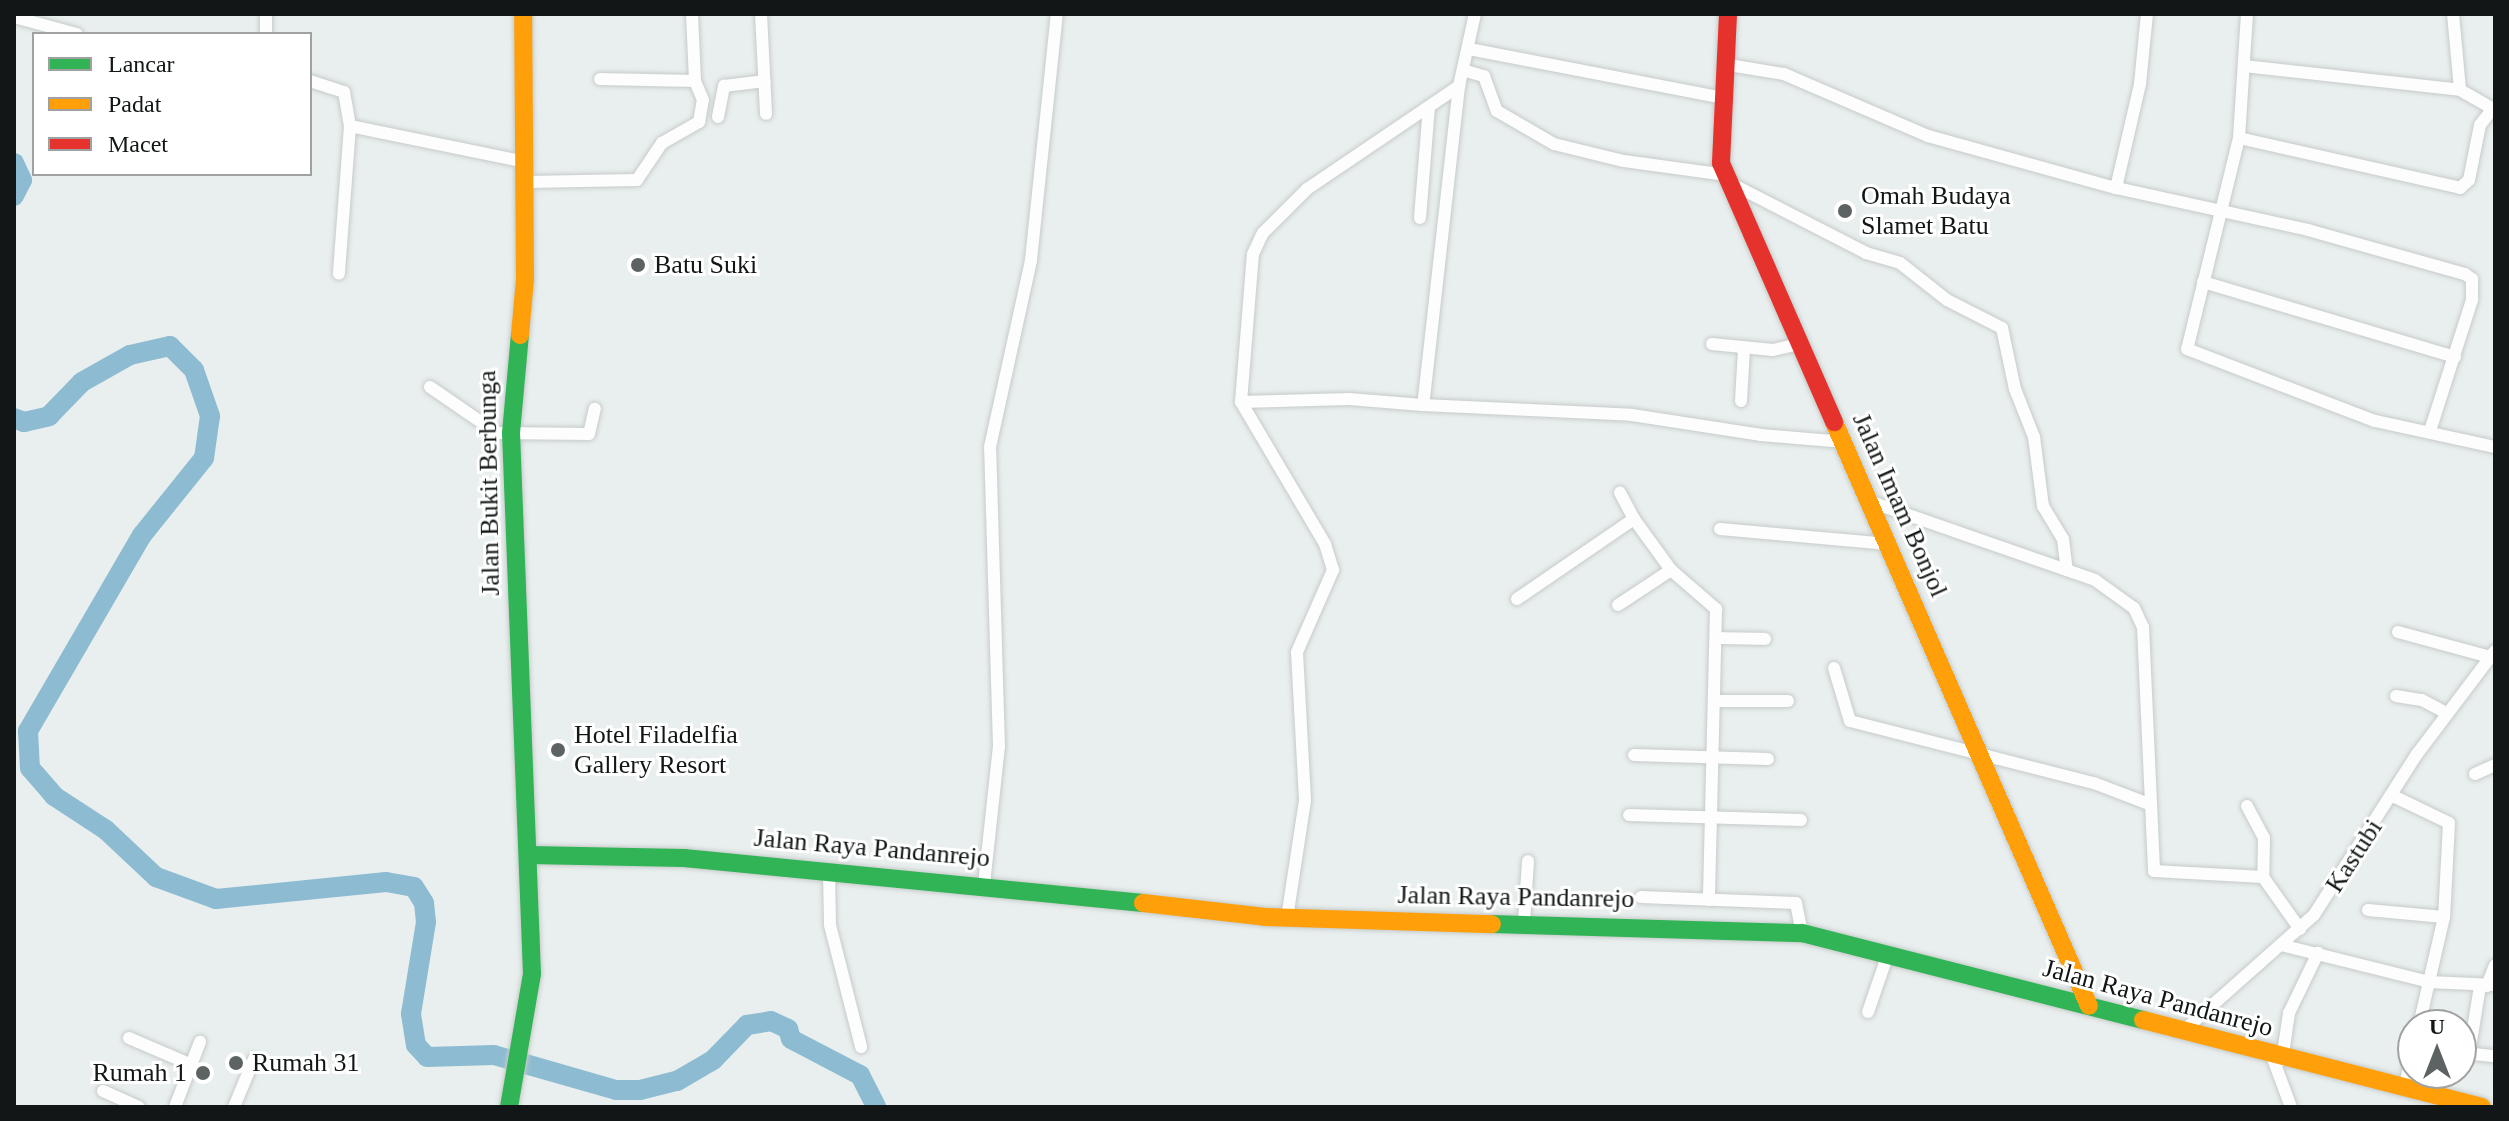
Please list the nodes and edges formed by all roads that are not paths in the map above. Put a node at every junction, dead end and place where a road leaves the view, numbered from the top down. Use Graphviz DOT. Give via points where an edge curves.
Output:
graph roads {
  1 [pos="523,14"];
  2 [pos="692,14"];
  3 [pos="761,14"];
  4 [pos="1057,14"];
  5 [pos="1475,14"];
  6 [pos="1728,14"];
  7 [pos="2147,14"];
  8 [pos="2247,14"];
  9 [pos="2453,14"];
  10 [pos="14,17"];
  11 [pos="70,32"];
  12 [pos="1469,49"];
  13 [pos="1729,65"];
  14 [pos="2244,66"];
  15 [pos="1466,71"];
  16 [pos="600,79"];
  17 [pos="695,81"];
  18 [pos="765,81"];
  19 [pos="312,82"];
  20 [pos="1459,86"];
  21 [pos="2460,90"];
  22 [pos="1724,98"];
  23 [pos="1429,107"];
  24 [pos="2493,111"];
  25 [pos="766,114"];
  26 [pos="718,117"];
  27 [pos="350,126"];
  28 [pos="2239,138"];
  29 [pos="526,162"];
  30 [pos="1728,179"];
  31 [pos="527,182"];
  32 [pos="2116,188"];
  33 [pos="2220,209"];
  34 [pos="1420,218"];
  35 [pos="339,274"];
  36 [pos="2203,282"];
  37 [pos="1712,344"];
  38 [pos="1798,344"];
  39 [pos="1744,349"];
  40 [pos="2455,357"];
  41 [pos="430,387"];
  42 [pos="1741,401"];
  43 [pos="1241,402"];
  44 [pos="1423,405"];
  45 [pos="595,409"];
  46 [pos="2430,431"];
  47 [pos="511,433"];
  48 [pos="1845,442"];
  49 [pos="2495,447"];
  50 [pos="1620,493"];
  51 [pos="1871,502"];
  52 [pos="1634,519"];
  53 [pos="1720,529"];
  54 [pos="1888,544"];
  55 [pos="1671,570"];
  56 [pos="2067,570"];
  57 [pos="1517,599"];
  58 [pos="1618,605"];
  59 [pos="2398,632"];
  60 [pos="1718,638"];
  61 [pos="1765,639"];
  62 [pos="2493,654"];
  63 [pos="1834,668"];
  64 [pos="2396,696"];
  65 [pos="1715,701"];
  66 [pos="1788,701"];
  67 [pos="2446,713"];
  68 [pos="1981,754"];
  69 [pos="1634,755"];
  70 [pos="1768,759"];
  71 [pos="1713,761"];
  72 [pos="2495,765"];
  73 [pos="2475,774"];
  74 [pos="2393,796"];
  75 [pos="2149,804"];
  76 [pos="2247,806"];
  77 [pos="1629,815"];
  78 [pos="1711,818"];
  79 [pos="1801,820"];
  80 [pos="529,855"];
  81 [pos="1528,861"];
  82 [pos="829,872"];
  83 [pos="2263,877"];
  84 [pos="984,884"];
  85 [pos="1641,897"];
  86 [pos="1709,900"];
  87 [pos="2368,910"];
  88 [pos="2444,917"];
  89 [pos="1287,918"];
  90 [pos="1524,922"];
  91 [pos="2300,929"];
  92 [pos="1802,933"];
  93 [pos="2281,945"];
  94 [pos="2318,953"];
  95 [pos="1888,954"];
  96 [pos="2495,965"];
  97 [pos="2429,982"];
  98 [pos="2487,986"];
  99 [pos="2089,1006"];
  100 [pos="2423,1009"];
  101 [pos="1868,1012"];
  102 [pos="2477,1016"];
  103 [pos="2182,1033"];
  104 [pos="129,1038"];
  105 [pos="200,1042"];
  106 [pos="861,1047"];
  107 [pos="2277,1058"];
  108 [pos="254,1059"];
  109 [pos="192,1065"];
  110 [pos="2397,1087"];
  111 [pos="2404,1089"];
  112 [pos="103,1091"];
  113 [pos="139,1107"];
  114 [pos="175,1107"];
  115 [pos="234,1107"];
  116 [pos="509,1107"];
  117 [pos="2291,1107"];
  118 [pos="2482,1107"];
  1 -- 29 [label="main road, Jalan Bukit Berbunga"];
  2 -- 17 [label="street"];
  3 -- 18 [label="street"];
  4 -- 84 [label="street" via="1031,260 990,447 999,747"];
  5 -- 12 [label="street"];
  6 -- 13 [label="main road, Jalan Imam Bonjol"];
  7 -- 32 [label="street" via="2140,84"];
  8 -- 14 [label="street"];
  9 -- 21 [label="street"];
  10 -- 11 [label="street"];
  12 -- 15 [label="street"];
  12 -- 22 [label="street"];
  13 -- 22 [label="main road, Jalan Imam Bonjol"];
  13 -- 32 [label="street" via="1784,74 1928,136"];
  14 -- 21 [label="street"];
  14 -- 28 [label="street"];
  15 -- 20 [label="street"];
  15 -- 30 [label="street" via="1484,76 1497,111 1554,144"];
  16 -- 17 [label="street"];
  17 -- 31 [label="street" via="703,100 699,122 662,143 637,180"];
  18 -- 25 [label="street"];
  18 -- 26 [label="street" via="724,86"];
  19 -- 27 [label="street" via="344,92"];
  20 -- 23 [label="street"];
  20 -- 44 [label="street"];
  21 -- 24 [label="street"];
  22 -- 30 [label="main road, Jalan Imam Bonjol" via="1719,152"];
  23 -- 34 [label="street"];
  23 -- 43 [label="street" via="1307,189 1263,233 1252,263"];
  24 -- 28 [label="street" via="2480,125 2469,180 2460,188"];
  27 -- 29 [label="street"];
  27 -- 35 [label="street"];
  28 -- 33 [label="street"];
  29 -- 31 [label="main road, Jalan Bukit Berbunga"];
  30 -- 38 [label="main road, Jalan Imam Bonjol"];
  30 -- 56 [label="street" via="1866,253 1900,263 1947,300 2002,328 2015,389 2034,437 2043,506 2063,539"];
  31 -- 47 [label="main road, Jalan Bukit Berbunga" via="525,279"];
  32 -- 33 [label="street"];
  33 -- 36 [label="street"];
  33 -- 40 [label="street" via="2465,274 2474,288"];
  36 -- 40 [label="street"];
  36 -- 46 [label="street" via="2187,339 2190,352 2375,421"];
  37 -- 39 [label="street"];
  38 -- 39 [label="street"];
  38 -- 48 [label="main road, Jalan Imam Bonjol"];
  39 -- 42 [label="street"];
  40 -- 46 [label="street"];
  41 -- 47 [label="street" via="489,431"];
  43 -- 44 [label="street" via="1349,399"];
  43 -- 89 [label="street" via="1332,561 1331,579 1297,652 1305,800"];
  44 -- 48 [label="street" via="1632,415"];
  45 -- 47 [label="street" via="589,434"];
  46 -- 49 [label="street"];
  47 -- 80 [label="main road, Jalan Bukit Berbunga"];
  48 -- 51 [label="main road, Jalan Imam Bonjol"];
  50 -- 52 [label="street"];
  51 -- 54 [label="main road, Jalan Imam Bonjol"];
  51 -- 56 [label="street"];
  52 -- 55 [label="street"];
  52 -- 57 [label="street"];
  53 -- 54 [label="street"];
  54 -- 68 [label="main road, Jalan Imam Bonjol"];
  55 -- 58 [label="street"];
  55 -- 60 [label="street" via="1715,605"];
  56 -- 75 [label="street" via="2104,585 2141,619"];
  59 -- 62 [label="street"];
  60 -- 61 [label="street"];
  60 -- 65 [label="street"];
  62 -- 67 [label="street, Kastubi"];
  63 -- 68 [label="street" via="1850,721"];
  64 -- 67 [label="street" via="2422,700"];
  65 -- 66 [label="street"];
  65 -- 71 [label="street"];
  67 -- 74 [label="street, Kastubi"];
  68 -- 75 [label="street" via="2094,783"];
  68 -- 99 [label="main road, Jalan Imam Bonjol"];
  69 -- 71 [label="street"];
  70 -- 71 [label="street"];
  71 -- 78 [label="street"];
  72 -- 73 [label="street"];
  74 -- 88 [label="street" via="2449,823"];
  74 -- 91 [label="street, Kastubi" via="2347,871"];
  75 -- 83 [label="street" via="2154,871"];
  76 -- 83 [label="street" via="2264,838"];
  77 -- 78 [label="street"];
  78 -- 79 [label="street"];
  78 -- 86 [label="street"];
  80 -- 82 [label="main road, Jalan Raya Pandanrejo" via="684,858"];
  80 -- 116 [label="main road, Jalan Bukit Berbunga" via="532,974"];
  81 -- 90 [label="street"];
  82 -- 84 [label="main road, Jalan Raya Pandanrejo"];
  82 -- 106 [label="street" via="830,925"];
  83 -- 91 [label="street"];
  84 -- 89 [label="main road, Jalan Raya Pandanrejo"];
  85 -- 86 [label="street"];
  86 -- 92 [label="street" via="1796,903"];
  87 -- 88 [label="street"];
  88 -- 97 [label="street"];
  89 -- 90 [label="main road, Jalan Raya Pandanrejo"];
  90 -- 92 [label="main road, Jalan Raya Pandanrejo"];
  91 -- 93 [label="street, Kastubi"];
  92 -- 95 [label="main road, Jalan Raya Pandanrejo"];
  93 -- 94 [label="street"];
  93 -- 103 [label="street, Kastubi"];
  94 -- 97 [label="street"];
  94 -- 107 [label="street" via="2289,1013"];
  95 -- 99 [label="main road, Jalan Raya Pandanrejo"];
  95 -- 101 [label="street"];
  96 -- 98 [label="street"];
  97 -- 98 [label="street"];
  97 -- 100 [label="street"];
  98 -- 102 [label="street"];
  99 -- 103 [label="main road, Jalan Raya Pandanrejo"];
  103 -- 107 [label="main road, Jalan Raya Pandanrejo"];
  104 -- 109 [label="street"];
  105 -- 109 [label="street"];
  107 -- 110 [label="main road, Jalan Raya Pandanrejo"];
  107 -- 117 [label="street"];
  108 -- 115 [label="street"];
  109 -- 114 [label="street"];
  111 -- 118 [label="main road, Jalan Raya Pandanrejo"];
  112 -- 113 [label="street"];
}
